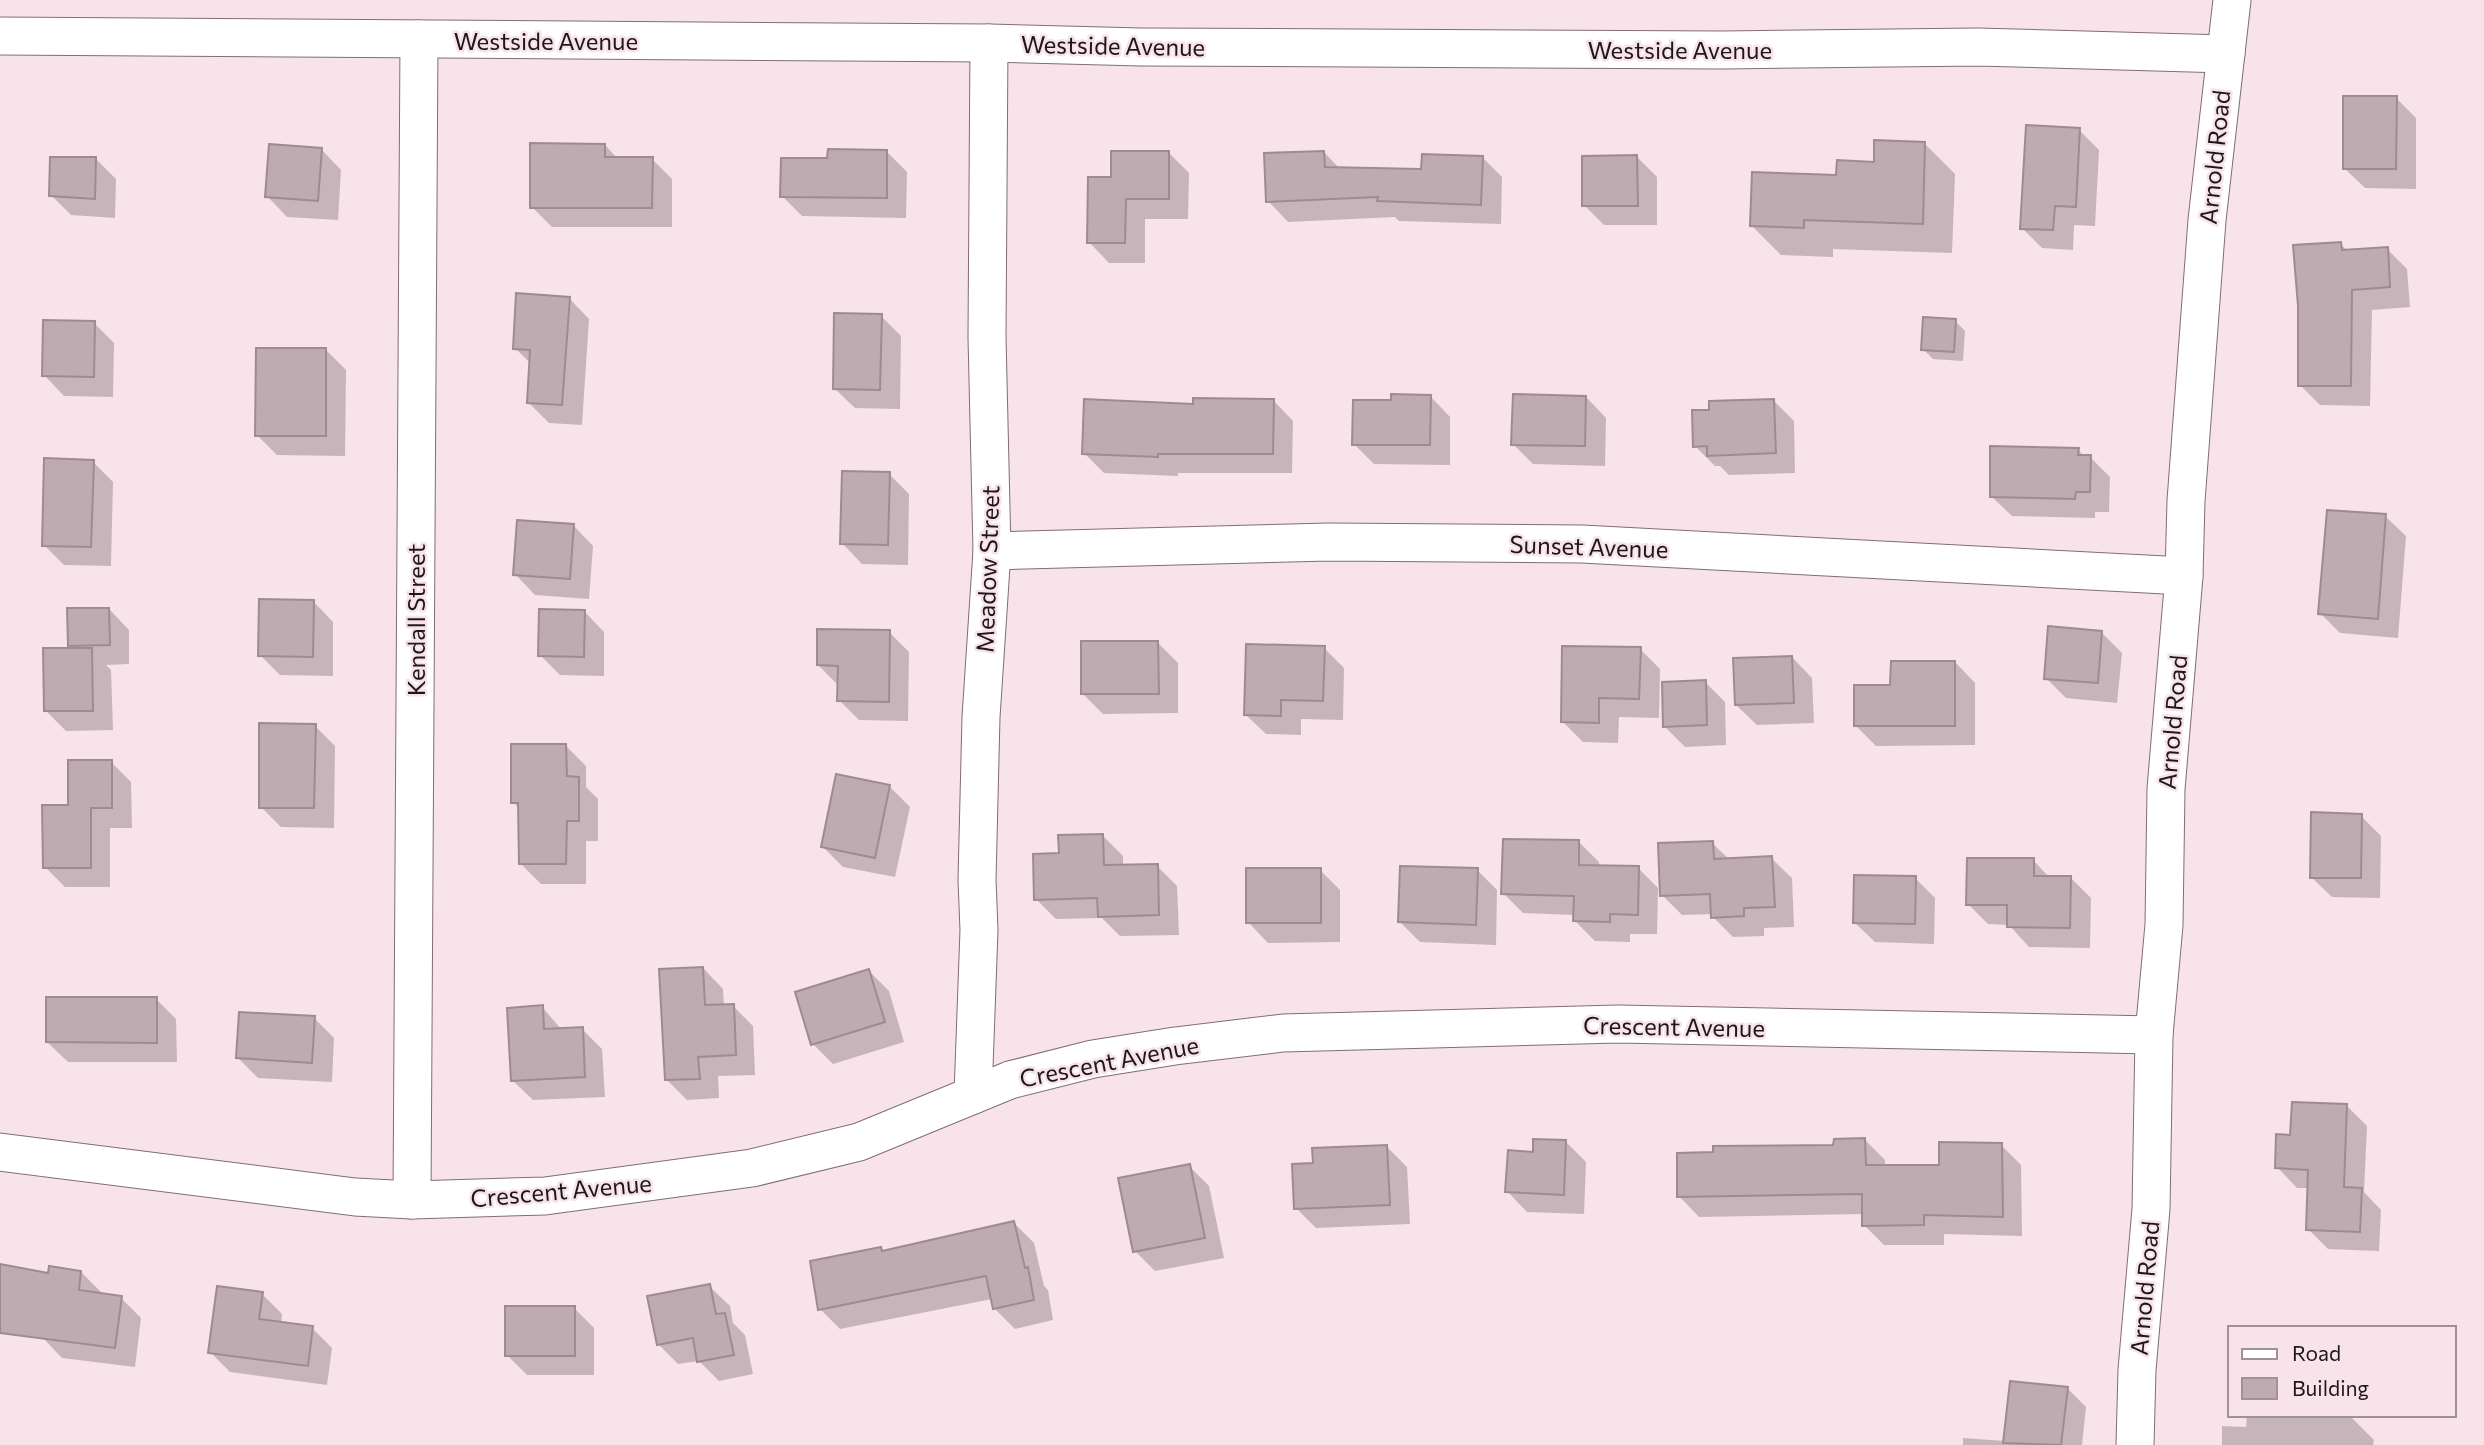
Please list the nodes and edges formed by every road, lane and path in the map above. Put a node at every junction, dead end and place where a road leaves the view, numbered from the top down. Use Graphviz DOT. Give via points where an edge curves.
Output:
graph roads {
  1 [pos="2232,0"];
  2 [pos="0,36"];
  3 [pos="419,39"];
  4 [pos="989,43"];
  5 [pos="2226,54"];
  6 [pos="992,551"];
  7 [pos="2184,576"];
  8 [pos="2154,1035"];
  9 [pos="973,1094"];
  10 [pos="0,1152"];
  11 [pos="412,1200"];
  12 [pos="2134,1445"];
  1 -- 5 [label="street, Arnold Road"];
  2 -- 3 [label="street, Westside Avenue"];
  3 -- 4 [label="street, Westside Avenue"];
  3 -- 11 [label="street, Kendall Street"];
  4 -- 5 [label="street, Westside Avenue" via="1723,50 1978,47"];
  4 -- 6 [label="street, Meadow Street" via="987,337"];
  5 -- 7 [label="street, Arnold Road" via="2207,220"];
  6 -- 7 [label="street, Sunset Avenue" via="1329,542 1582,544"];
  6 -- 9 [label="street, Meadow Street" via="981,717"];
  7 -- 8 [label="street, Arnold Road" via="2166,789 2164,925"];
  8 -- 9 [label="street, Crescent Avenue" via="1618,1024 1283,1034 1093,1059"];
  8 -- 12 [label="street, Arnold Road" via="2151,1209"];
  9 -- 11 [label="street, Crescent Avenue" via="859,1142 752,1168 545,1196"];
  10 -- 11 [label="street, Crescent Avenue" via="355,1197"];
}
